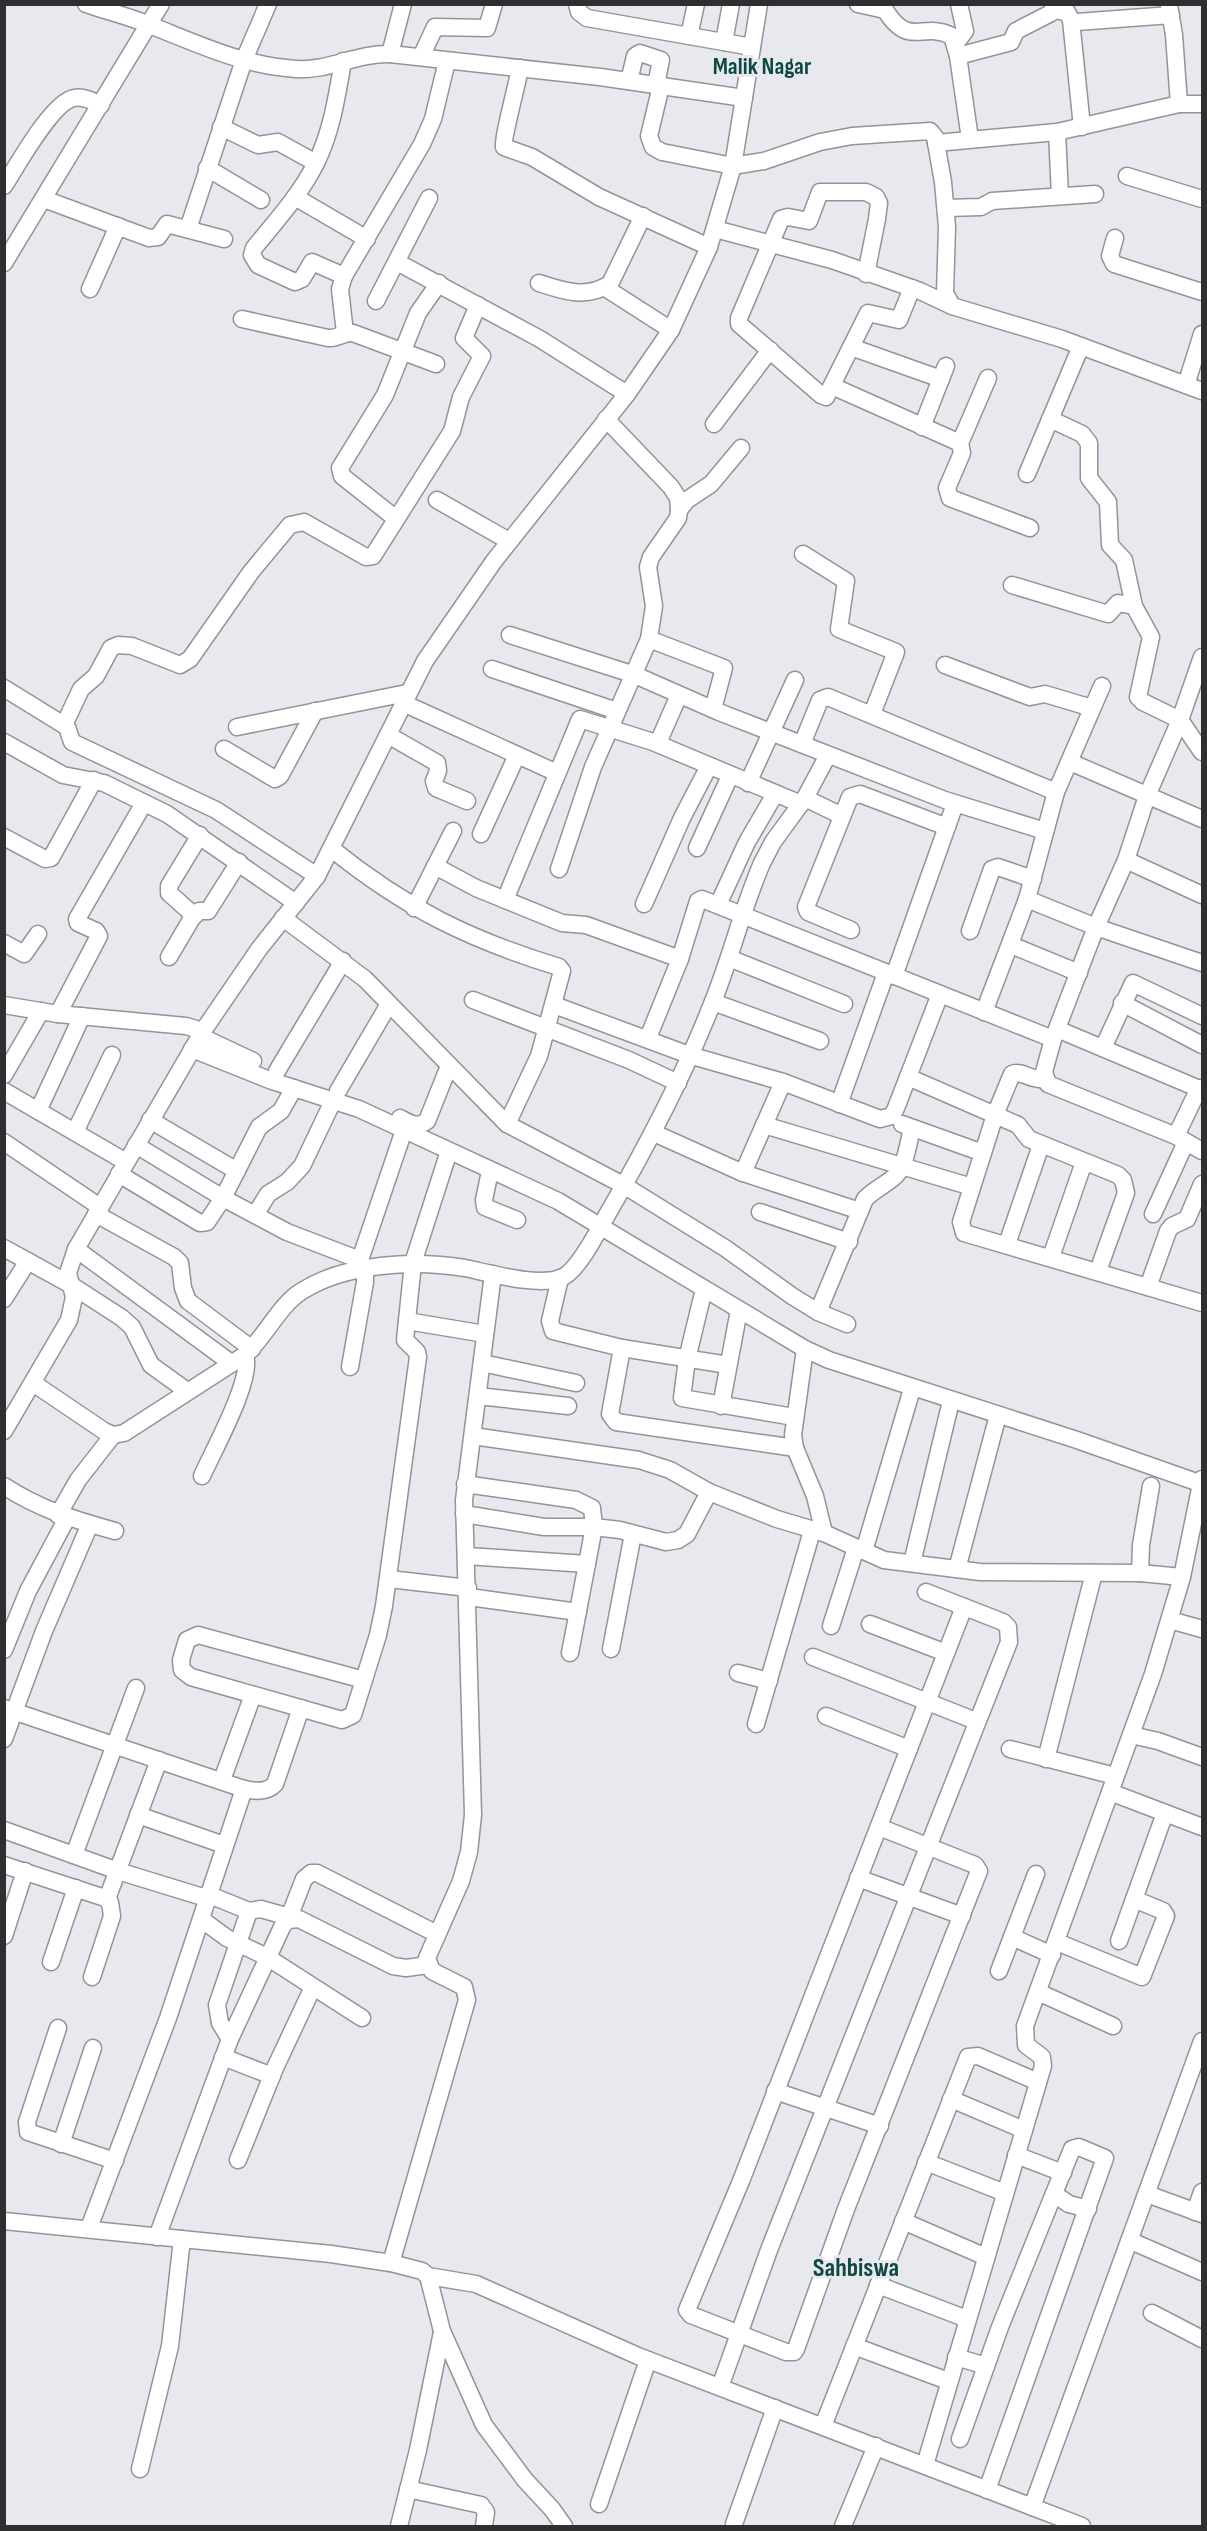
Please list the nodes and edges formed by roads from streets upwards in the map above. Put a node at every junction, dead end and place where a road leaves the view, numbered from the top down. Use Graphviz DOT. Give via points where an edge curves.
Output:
graph roads {
  1 [pos="86,4"];
  2 [pos="161,4"];
  3 [pos="268,4"];
  4 [pos="403,4"];
  5 [pos="494,4"];
  6 [pos="577,4"];
  7 [pos="611,4"];
  8 [pos="696,4"];
  9 [pos="731,4"];
  10 [pos="759,4"];
  11 [pos="858,4"];
  12 [pos="959,4"];
  13 [pos="1055,7"];
  14 [pos="1170,10"];
  15 [pos="1071,20"];
  16 [pos="607,21"];
  17 [pos="148,25"];
  18 [pos="689,36"];
  19 [pos="724,42"];
  20 [pos="752,47"];
  21 [pos="957,50"];
  22 [pos="390,54"];
  23 [pos="421,57"];
  24 [pos="244,60"];
  25 [pos="344,61"];
  26 [pos="447,61"];
  27 [pos="520,68"];
  28 [pos="629,81"];
  29 [pos="658,85"];
  30 [pos="744,98"];
  31 [pos="1179,104"];
  32 [pos="1203,104"];
  33 [pos="101,105"];
  34 [pos="221,127"];
  35 [pos="1082,127"];
  36 [pos="1057,132"];
  37 [pos="970,139"];
  38 [pos="936,142"];
  39 [pos="316,163"];
  40 [pos="733,166"];
  41 [pos="207,168"];
  42 [pos="1127,176"];
  43 [pos="4,186"];
  44 [pos="1095,194"];
  45 [pos="1060,196"];
  46 [pos="295,197"];
  47 [pos="429,198"];
  48 [pos="44,199"];
  49 [pos="1203,199"];
  50 [pos="261,200"];
  51 [pos="946,208"];
  52 [pos="643,216"];
  53 [pos="118,226"];
  54 [pos="188,229"];
  55 [pos="715,229"];
  56 [pos="367,238"];
  57 [pos="1115,238"];
  58 [pos="224,239"];
  59 [pos="773,244"];
  60 [pos="709,247"];
  61 [pos="397,262"];
  62 [pos="4,263"];
  63 [pos="866,274"];
  64 [pos="344,276"];
  65 [pos="539,283"];
  66 [pos="439,284"];
  67 [pos="604,287"];
  68 [pos="912,288"];
  69 [pos="90,289"];
  70 [pos="1203,292"];
  71 [pos="376,301"];
  72 [pos="478,305"];
  73 [pos="952,306"];
  74 [pos="242,319"];
  75 [pos="671,330"];
  76 [pos="345,333"];
  77 [pos="1203,334"];
  78 [pos="1082,346"];
  79 [pos="851,347"];
  80 [pos="402,350"];
  81 [pos="770,350"];
  82 [pos="436,364"];
  83 [pos="988,378"];
  84 [pos="832,387"];
  85 [pos="1195,388"];
  86 [pos="627,394"];
  87 [pos="606,419"];
  88 [pos="1050,419"];
  89 [pos="714,424"];
  90 [pos="922,427"];
  91 [pos="960,443"];
  92 [pos="741,448"];
  93 [pos="1027,474"];
  94 [pos="437,500"];
  95 [pos="680,510"];
  96 [pos="396,518"];
  97 [pos="1030,528"];
  98 [pos="509,541"];
  99 [pos="803,554"];
  100 [pos="1012,585"];
  101 [pos="1134,606"];
  102 [pos="510,635"];
  103 [pos="649,639"];
  104 [pos="1203,657"];
  105 [pos="945,665"];
  106 [pos="492,669"];
  107 [pos="635,675"];
  108 [pos="795,680"];
  109 [pos="1102,686"];
  110 [pos="4,688"];
  111 [pos="679,695"];
  112 [pos="405,698"];
  113 [pos="1092,708"];
  114 [pos="713,709"];
  115 [pos="315,711"];
  116 [pos="617,711"];
  117 [pos="872,714"];
  118 [pos="1180,720"];
  119 [pos="64,725"];
  120 [pos="237,726"];
  121 [pos="611,728"];
  122 [pos="771,732"];
  123 [pos="388,735"];
  124 [pos="4,742"];
  125 [pos="658,744"];
  126 [pos="802,744"];
  127 [pos="224,749"];
  128 [pos="1203,752"];
  129 [pos="517,755"];
  130 [pos="828,755"];
  131 [pos="1070,762"];
  132 [pos="709,766"];
  133 [pos="557,773"];
  134 [pos="730,776"];
  135 [pos="94,780"];
  136 [pos="748,783"];
  137 [pos="1056,792"];
  138 [pos="775,794"];
  139 [pos="1147,796"];
  140 [pos="467,801"];
  141 [pos="803,801"];
  142 [pos="144,803"];
  143 [pos="955,804"];
  144 [pos="842,816"];
  145 [pos="1203,819"];
  146 [pos="947,827"];
  147 [pos="453,831"];
  148 [pos="1045,831"];
  149 [pos="481,834"];
  150 [pos="200,835"];
  151 [pos="4,837"];
  152 [pos="697,848"];
  153 [pos="332,849"];
  154 [pos="1126,860"];
  155 [pos="239,862"];
  156 [pos="435,866"];
  157 [pos="559,869"];
  158 [pos="316,876"];
  159 [pos="1033,879"];
  160 [pos="1203,895"];
  161 [pos="1027,899"];
  162 [pos="505,900"];
  163 [pos="296,903"];
  164 [pos="644,904"];
  165 [pos="718,905"];
  166 [pos="414,908"];
  167 [pos="743,915"];
  168 [pos="815,915"];
  169 [pos="192,918"];
  170 [pos="283,918"];
  171 [pos="1096,927"];
  172 [pos="851,930"];
  173 [pos="970,931"];
  174 [pos="38,934"];
  175 [pos="805,940"];
  176 [pos="4,944"];
  177 [pos="1011,945"];
  178 [pos="169,957"];
  179 [pos="729,958"];
  180 [pos="680,959"];
  181 [pos="343,962"];
  182 [pos="1203,963"];
  183 [pos="1079,973"];
  184 [pos="890,974"];
  185 [pos="940,994"];
  186 [pos="473,1000"];
  187 [pos="713,1002"];
  188 [pos="1122,1002"];
  189 [pos="389,1004"];
  190 [pos="844,1004"];
  191 [pos="4,1005"];
  192 [pos="554,1005"];
  193 [pos="41,1011"];
  194 [pos="984,1012"];
  195 [pos="58,1014"];
  196 [pos="82,1016"];
  197 [pos="1203,1016"];
  198 [pos="548,1030"];
  199 [pos="1055,1034"];
  200 [pos="648,1038"];
  201 [pos="198,1040"];
  202 [pos="820,1041"];
  203 [pos="1203,1045"];
  204 [pos="1103,1048"];
  205 [pos="112,1054"];
  206 [pos="689,1054"];
  207 [pos="449,1066"];
  208 [pos="278,1071"];
  209 [pos="4,1075"];
  210 [pos="908,1077"];
  211 [pos="1044,1079"];
  212 [pos="783,1082"];
  213 [pos="678,1083"];
  214 [pos="294,1088"];
  215 [pos="1201,1089"];
  216 [pos="4,1091"];
  217 [pos="336,1096"];
  218 [pos="839,1104"];
  219 [pos="38,1111"];
  220 [pos="995,1115"];
  221 [pos="887,1119"];
  222 [pos="150,1120"];
  223 [pos="507,1124"];
  224 [pos="764,1125"];
  225 [pos="912,1128"];
  226 [pos="404,1130"];
  227 [pos="75,1132"];
  228 [pos="654,1133"];
  229 [pos="1181,1139"];
  230 [pos="4,1142"];
  231 [pos="1041,1144"];
  232 [pos="136,1145"];
  233 [pos="449,1151"];
  234 [pos="1203,1151"];
  235 [pos="983,1153"];
  236 [pos="1084,1162"];
  237 [pos="901,1166"];
  238 [pos="123,1168"];
  239 [pos="237,1171"];
  240 [pos="490,1171"];
  241 [pos="743,1173"];
  242 [pos="1203,1184"];
  243 [pos="625,1186"];
  244 [pos="972,1187"];
  245 [pos="223,1198"];
  246 [pos="98,1211"];
  247 [pos="860,1211"];
  248 [pos="760,1212"];
  249 [pos="1153,1214"];
  250 [pos="255,1215"];
  251 [pos="605,1218"];
  252 [pos="517,1220"];
  253 [pos="849,1242"];
  254 [pos="1007,1244"];
  255 [pos="4,1248"];
  256 [pos="76,1249"];
  257 [pos="1051,1257"];
  258 [pos="28,1261"];
  259 [pos="413,1263"];
  260 [pos="362,1265"];
  261 [pos="1098,1271"];
  262 [pos="494,1274"];
  263 [pos="560,1278"];
  264 [pos="71,1285"];
  265 [pos="1148,1287"];
  266 [pos="704,1289"];
  267 [pos="4,1299"];
  268 [pos="1201,1300"];
  269 [pos="739,1310"];
  270 [pos="818,1312"];
  271 [pos="407,1321"];
  272 [pos="847,1324"];
  273 [pos="485,1334"];
  274 [pos="622,1348"];
  275 [pos="805,1350"];
  276 [pos="242,1355"];
  277 [pos="687,1359"];
  278 [pos="482,1363"];
  279 [pos="728,1365"];
  280 [pos="350,1367"];
  281 [pos="33,1383"];
  282 [pos="576,1383"];
  283 [pos="912,1389"];
  284 [pos="187,1391"];
  285 [pos="478,1396"];
  286 [pos="951,1401"];
  287 [pos="568,1406"];
  288 [pos="721,1406"];
  289 [pos="998,1416"];
  290 [pos="794,1417"];
  291 [pos="4,1431"];
  292 [pos="113,1435"];
  293 [pos="473,1436"];
  294 [pos="795,1448"];
  295 [pos="202,1476"];
  296 [pos="1202,1481"];
  297 [pos="465,1484"];
  298 [pos="4,1486"];
  299 [pos="1151,1486"];
  300 [pos="709,1492"];
  301 [pos="464,1514"];
  302 [pos="63,1516"];
  303 [pos="90,1524"];
  304 [pos="594,1527"];
  305 [pos="115,1531"];
  306 [pos="818,1532"];
  307 [pos="633,1534"];
  308 [pos="860,1550"];
  309 [pos="466,1556"];
  310 [pos="912,1563"];
  311 [pos="587,1564"];
  312 [pos="957,1569"];
  313 [pos="1094,1573"];
  314 [pos="1140,1573"];
  315 [pos="1182,1576"];
  316 [pos="389,1579"];
  317 [pos="926,1592"];
  318 [pos="469,1593"];
  319 [pos="964,1607"];
  320 [pos="578,1612"];
  321 [pos="1170,1620"];
  322 [pos="870,1624"];
  323 [pos="831,1626"];
  324 [pos="1203,1629"];
  325 [pos="611,1649"];
  326 [pos="4,1650"];
  327 [pos="570,1653"];
  328 [pos="946,1653"];
  329 [pos="813,1658"];
  330 [pos="738,1673"];
  331 [pos="364,1680"];
  332 [pos="769,1682"];
  333 [pos="136,1688"];
  334 [pos="253,1695"];
  335 [pos="927,1702"];
  336 [pos="301,1708"];
  337 [pos="10,1710"];
  338 [pos="826,1716"];
  339 [pos="976,1721"];
  340 [pos="756,1724"];
  341 [pos="1131,1735"];
  342 [pos="4,1739"];
  343 [pos="114,1745"];
  344 [pos="909,1749"];
  345 [pos="1010,1749"];
  346 [pos="1203,1757"];
  347 [pos="1046,1758"];
  348 [pos="159,1760"];
  349 [pos="222,1780"];
  350 [pos="1113,1784"];
  351 [pos="244,1789"];
  352 [pos="1166,1813"];
  353 [pos="138,1815"];
  354 [pos="879,1827"];
  355 [pos="1203,1827"];
  356 [pos="4,1830"];
  357 [pos="224,1845"];
  358 [pos="927,1845"];
  359 [pos="74,1855"];
  360 [pos="4,1865"];
  361 [pos="117,1871"];
  362 [pos="26,1872"];
  363 [pos="1036,1874"];
  364 [pos="858,1878"];
  365 [pos="76,1888"];
  366 [pos="207,1896"];
  367 [pos="907,1896"];
  368 [pos="107,1899"];
  369 [pos="1134,1899"];
  370 [pos="249,1911"];
  371 [pos="962,1916"];
  372 [pos="201,1919"];
  373 [pos="288,1919"];
  374 [pos="437,1934"];
  375 [pos="4,1936"];
  376 [pos="1012,1937"];
  377 [pos="1119,1941"];
  378 [pos="239,1945"];
  379 [pos="1055,1948"];
  380 [pos="267,1957"];
  381 [pos="51,1962"];
  382 [pos="428,1965"];
  383 [pos="999,1971"];
  384 [pos="92,1977"];
  385 [pos="313,1987"];
  386 [pos="1038,1992"];
  387 [pos="362,2018"];
  388 [pos="1113,2026"];
  389 [pos="58,2028"];
  390 [pos="230,2039"];
  391 [pos="1203,2041"];
  392 [pos="93,2048"];
  393 [pos="223,2057"];
  394 [pos="272,2076"];
  395 [pos="1038,2082"];
  396 [pos="775,2091"];
  397 [pos="951,2099"];
  398 [pos="824,2108"];
  399 [pos="880,2126"];
  400 [pos="1024,2130"];
  401 [pos="61,2144"];
  402 [pos="1016,2155"];
  403 [pos="238,2160"];
  404 [pos="115,2161"];
  405 [pos="926,2162"];
  406 [pos="1063,2173"];
  407 [pos="1203,2192"];
  408 [pos="1005,2193"];
  409 [pos="1054,2194"];
  410 [pos="1147,2194"];
  411 [pos="1088,2209"];
  412 [pos="1199,2213"];
  413 [pos="4,2221"];
  414 [pos="903,2221"];
  415 [pos="89,2228"];
  416 [pos="157,2238"];
  417 [pos="182,2240"];
  418 [pos="1131,2241"];
  419 [pos="986,2257"];
  420 [pos="391,2263"];
  421 [pos="1202,2272"];
  422 [pos="428,2276"];
  423 [pos="878,2286"];
  424 [pos="1152,2313"];
  425 [pos="967,2319"];
  426 [pos="442,2331"];
  427 [pos="739,2333"];
  428 [pos="1203,2339"];
  429 [pos="854,2346"];
  430 [pos="956,2357"];
  431 [pos="648,2360"];
  432 [pos="986,2366"];
  433 [pos="948,2381"];
  434 [pos="720,2387"];
  435 [pos="775,2408"];
  436 [pos="823,2426"];
  437 [pos="960,2439"];
  438 [pos="876,2446"];
  439 [pos="925,2465"];
  440 [pos="140,2469"];
  441 [pos="408,2489"];
  442 [pos="987,2490"];
  443 [pos="599,2504"];
  444 [pos="1032,2507"];
  445 [pos="734,2524"];
  446 [pos="399,2526"];
  447 [pos="483,2526"];
  448 [pos="564,2526"];
  449 [pos="843,2526"];
  450 [pos="1082,2526"];
  1 -- 17 [label="street"];
  2 -- 17 [label="street"];
  3 -- 24 [label="street"];
  4 -- 22 [label="street"];
  5 -- 23 [label="street" via="487,28 435,27"];
  6 -- 16 [label="street" via="579,12 587,18"];
  7 -- 16 [label="street"];
  8 -- 18 [label="street"];
  9 -- 19 [label="street"];
  10 -- 20 [label="street"];
  11 -- 21 [label="street" via="885,10 899,29 908,32 945,32 952,36"];
  12 -- 21 [label="street" via="965,31"];
  13 -- 15 [label="street" via="1067,12"];
  13 -- 21 [label="street" via="1016,31 1011,42"];
  14 -- 15 [label="street"];
  14 -- 31 [label="street"];
  15 -- 35 [label="street"];
  16 -- 18 [label="street"];
  17 -- 24 [label="street"];
  17 -- 33 [label="street"];
  18 -- 19 [label="street"];
  19 -- 20 [label="street"];
  20 -- 30 [label="street"];
  21 -- 37 [label="street"];
  22 -- 23 [label="street"];
  22 -- 25 [label="street" via="373,53"];
  23 -- 26 [label="street"];
  24 -- 25 [label="street" via="313,69"];
  24 -- 34 [label="street"];
  25 -- 39 [label="street"];
  26 -- 27 [label="street"];
  26 -- 56 [label="street" via="433,119"];
  27 -- 28 [label="street"];
  27 -- 52 [label="street" via="504,147 532,157 599,197"];
  28 -- 29 [label="street"];
  28 -- 29 [label="street" via="634,56 640,53 661,60"];
  29 -- 30 [label="street"];
  29 -- 40 [label="street" via="649,136 653,147"];
  30 -- 40 [label="street"];
  31 -- 32 [label="street"];
  31 -- 35 [label="street"];
  33 -- 43 [label="street" via="86,98 64,102"];
  33 -- 48 [label="street"];
  34 -- 39 [label="street" via="258,145 278,142"];
  34 -- 41 [label="street"];
  35 -- 36 [label="street"];
  36 -- 37 [label="street"];
  36 -- 45 [label="street"];
  37 -- 38 [label="street"];
  38 -- 40 [label="street" via="930,131 924,130 852,136"];
  38 -- 51 [label="street"];
  39 -- 46 [label="street"];
  40 -- 55 [label="street"];
  41 -- 50 [label="street"];
  41 -- 54 [label="street"];
  42 -- 49 [label="street"];
  44 -- 45 [label="street"];
  45 -- 51 [label="street"];
  46 -- 56 [label="street"];
  46 -- 64 [label="street" via="254,248 253,260 296,282 312,262"];
  47 -- 61 [label="street"];
  48 -- 53 [label="street"];
  48 -- 62 [label="street"];
  51 -- 73 [label="street" via="945,293"];
  52 -- 60 [label="street"];
  52 -- 67 [label="street" via="615,276"];
  53 -- 54 [label="street" via="149,238 158,237 165,225"];
  53 -- 69 [label="street"];
  54 -- 58 [label="street"];
  55 -- 59 [label="street"];
  55 -- 60 [label="street"];
  56 -- 64 [label="street"];
  57 -- 70 [label="street" via="1110,256 1114,264"];
  59 -- 63 [label="street"];
  59 -- 63 [label="street" via="783,217 809,221 820,192 872,193 879,203"];
  59 -- 81 [label="street" via="739,318 742,328"];
  60 -- 75 [label="street"];
  61 -- 66 [label="street"];
  61 -- 71 [label="street"];
  63 -- 68 [label="street"];
  64 -- 76 [label="street" via="340,289"];
  65 -- 67 [label="street" via="574,293"];
  66 -- 72 [label="street"];
  66 -- 80 [label="street" via="418,314"];
  67 -- 75 [label="street"];
  68 -- 73 [label="street"];
  68 -- 79 [label="street" via="901,318 868,313"];
  72 -- 86 [label="street"];
  72 -- 96 [label="street" via="464,338 482,354 481,359 461,397 452,431"];
  73 -- 78 [label="street"];
  74 -- 76 [label="street" via="328,338 339,338"];
  75 -- 86 [label="street"];
  76 -- 80 [label="street"];
  77 -- 85 [label="street"];
  78 -- 85 [label="street"];
  78 -- 88 [label="street"];
  79 -- 84 [label="street"];
  79 -- 90 [label="street" via="944,372"];
  80 -- 82 [label="street"];
  80 -- 96 [label="street" via="385,395 340,468 342,476"];
  81 -- 84 [label="street" via="820,396 826,397"];
  81 -- 89 [label="street"];
  83 -- 91 [label="street"];
  84 -- 90 [label="street"];
  86 -- 87 [label="street"];
  87 -- 95 [label="street" via="671,487"];
  87 -- 98 [label="street"];
  88 -- 93 [label="street"];
  88 -- 101 [label="street" via="1082,434 1089,443 1089,478 1108,502 1108,539 1124,560"];
  90 -- 91 [label="street"];
  91 -- 97 [label="street" via="962,453 947,488 950,498"];
  92 -- 95 [label="street" via="711,484 687,500"];
  94 -- 98 [label="street"];
  95 -- 103 [label="street" via="648,567 654,606"];
  96 -- 119 [label="street" via="369,557 304,522 290,525 250,572 190,659 180,665 132,646 111,648 96,676 81,689"];
  98 -- 112 [label="street" via="458,610"];
  99 -- 117 [label="street" via="846,581 839,629 896,652"];
  100 -- 101 [label="street" via="1108,614 1118,603"];
  101 -- 118 [label="street" via="1151,637 1138,697"];
  102 -- 107 [label="street"];
  103 -- 107 [label="street"];
  103 -- 114 [label="street" via="724,668"];
  104 -- 118 [label="street"];
  105 -- 113 [label="street" via="1030,698 1045,694"];
  106 -- 116 [label="street"];
  107 -- 111 [label="street"];
  107 -- 116 [label="street"];
  108 -- 122 [label="street"];
  109 -- 113 [label="street"];
  110 -- 119 [label="street"];
  111 -- 114 [label="street"];
  111 -- 125 [label="street"];
  112 -- 115 [label="street"];
  112 -- 123 [label="street"];
  112 -- 129 [label="street"];
  113 -- 131 [label="street"];
  114 -- 122 [label="street"];
  115 -- 120 [label="street"];
  115 -- 127 [label="street" via="275,779"];
  116 -- 121 [label="street"];
  117 -- 126 [label="street" via="841,700 823,697"];
  117 -- 137 [label="street"];
  118 -- 128 [label="street"];
  118 -- 139 [label="street"];
  119 -- 158 [label="street" via="69,728 72,742 216,810"];
  121 -- 125 [label="street"];
  121 -- 133 [label="street" via="580,719"];
  121 -- 157 [label="street" via="584,792"];
  122 -- 126 [label="street"];
  122 -- 136 [label="street"];
  123 -- 140 [label="street" via="437,763 436,788"];
  123 -- 153 [label="street"];
  124 -- 135 [label="street" via="63,775"];
  125 -- 132 [label="street"];
  126 -- 130 [label="street"];
  129 -- 133 [label="street"];
  129 -- 149 [label="street"];
  130 -- 141 [label="street"];
  130 -- 143 [label="street"];
  131 -- 137 [label="street"];
  131 -- 139 [label="street"];
  132 -- 134 [label="street"];
  132 -- 164 [label="street"];
  133 -- 162 [label="street"];
  134 -- 136 [label="street"];
  134 -- 152 [label="street"];
  135 -- 142 [label="street"];
  135 -- 151 [label="street" via="51,858 45,859"];
  136 -- 138 [label="street"];
  137 -- 148 [label="street"];
  138 -- 141 [label="street"];
  138 -- 165 [label="street"];
  139 -- 145 [label="street"];
  139 -- 154 [label="street"];
  141 -- 144 [label="street"];
  141 -- 167 [label="street" via="773,842"];
  142 -- 150 [label="street"];
  142 -- 195 [label="street" via="77,919 99,936"];
  143 -- 146 [label="street"];
  143 -- 148 [label="street"];
  144 -- 146 [label="street" via="850,797 860,794"];
  144 -- 168 [label="street" via="806,903 808,912"];
  146 -- 184 [label="street"];
  147 -- 156 [label="street"];
  148 -- 159 [label="street"];
  150 -- 155 [label="street"];
  150 -- 169 [label="street" via="168,890"];
  153 -- 158 [label="street"];
  153 -- 166 [label="street"];
  154 -- 160 [label="street"];
  154 -- 171 [label="street"];
  155 -- 163 [label="street"];
  155 -- 169 [label="street" via="208,911 199,910"];
  156 -- 162 [label="street"];
  156 -- 166 [label="street"];
  158 -- 163 [label="street"];
  159 -- 161 [label="street"];
  159 -- 173 [label="street" via="998,867 992,869"];
  161 -- 171 [label="street"];
  161 -- 177 [label="street"];
  162 -- 180 [label="street" via="562,923 586,925"];
  163 -- 170 [label="street"];
  165 -- 167 [label="street"];
  165 -- 180 [label="street" via="704,899 698,901"];
  166 -- 192 [label="street" via="494,946 559,967 562,976"];
  167 -- 175 [label="street"];
  167 -- 179 [label="street"];
  168 -- 172 [label="street"];
  168 -- 175 [label="street"];
  169 -- 178 [label="street"];
  170 -- 181 [label="street"];
  170 -- 201 [label="street"];
  171 -- 182 [label="street"];
  171 -- 183 [label="street"];
  174 -- 176 [label="street" via="24,954"];
  175 -- 184 [label="street"];
  177 -- 183 [label="street"];
  177 -- 194 [label="street"];
  179 -- 187 [label="street"];
  179 -- 190 [label="street"];
  180 -- 200 [label="street"];
  181 -- 189 [label="street"];
  181 -- 208 [label="street"];
  183 -- 199 [label="street"];
  184 -- 185 [label="street"];
  184 -- 218 [label="street"];
  185 -- 194 [label="street"];
  185 -- 210 [label="street"];
  186 -- 198 [label="street"];
  187 -- 202 [label="street"];
  187 -- 206 [label="street"];
  188 -- 197 [label="street" via="1130,984 1136,983"];
  188 -- 203 [label="street"];
  188 -- 204 [label="street"];
  189 -- 207 [label="street"];
  189 -- 217 [label="street"];
  191 -- 193 [label="street"];
  192 -- 198 [label="street"];
  192 -- 200 [label="street"];
  193 -- 195 [label="street"];
  193 -- 209 [label="street"];
  194 -- 199 [label="street"];
  195 -- 196 [label="street"];
  196 -- 201 [label="street" via="186,1026"];
  196 -- 219 [label="street"];
  198 -- 213 [label="street"];
  198 -- 223 [label="street"];
  199 -- 204 [label="street"];
  199 -- 211 [label="street"];
  200 -- 206 [label="street"];
  201 -- 208 [label="street"];
  201 -- 214 [label="street"];
  201 -- 222 [label="street"];
  204 -- 215 [label="street"];
  205 -- 227 [label="street"];
  206 -- 212 [label="street"];
  206 -- 213 [label="street"];
  207 -- 217 [label="street" via="431,1114 420,1125"];
  207 -- 223 [label="street"];
  208 -- 217 [label="street"];
  210 -- 220 [label="street"];
  210 -- 221 [label="street" via="896,1108"];
  211 -- 220 [label="street" via="1012,1074"];
  211 -- 229 [label="street" via="1057,1088"];
  212 -- 218 [label="street"];
  212 -- 224 [label="street"];
  213 -- 228 [label="street"];
  214 -- 217 [label="street"];
  214 -- 239 [label="street" via="281,1111 259,1127"];
  215 -- 229 [label="street"];
  216 -- 219 [label="street"];
  217 -- 226 [label="street"];
  217 -- 250 [label="street" via="302,1166 268,1194"];
  218 -- 221 [label="street"];
  219 -- 227 [label="street"];
  220 -- 231 [label="street" via="1018,1125 1029,1139"];
  220 -- 235 [label="street"];
  221 -- 225 [label="street"];
  222 -- 232 [label="street"];
  222 -- 239 [label="street"];
  223 -- 243 [label="street"];
  224 -- 237 [label="street"];
  224 -- 241 [label="street"];
  225 -- 235 [label="street"];
  225 -- 237 [label="street"];
  226 -- 233 [label="street"];
  226 -- 260 [label="street"];
  227 -- 238 [label="street"];
  228 -- 241 [label="street"];
  228 -- 243 [label="street"];
  229 -- 234 [label="street"];
  229 -- 249 [label="street"];
  230 -- 246 [label="street"];
  231 -- 236 [label="street"];
  231 -- 254 [label="street"];
  232 -- 238 [label="street"];
  232 -- 245 [label="street"];
  233 -- 240 [label="street"];
  233 -- 259 [label="street"];
  235 -- 244 [label="street"];
  236 -- 257 [label="street"];
  236 -- 261 [label="street" via="1118,1176 1126,1186"];
  237 -- 244 [label="street"];
  237 -- 247 [label="street" via="896,1176 873,1190"];
  238 -- 245 [label="street" via="201,1222 209,1220"];
  238 -- 246 [label="street"];
  239 -- 245 [label="street"];
  240 -- 251 [label="street"];
  240 -- 252 [label="street" via="485,1207"];
  241 -- 247 [label="street"];
  242 -- 265 [label="street" via="1187,1219 1168,1231"];
  243 -- 251 [label="street"];
  243 -- 270 [label="street"];
  244 -- 254 [label="street" via="961,1222 964,1233"];
  245 -- 250 [label="street"];
  246 -- 256 [label="street"];
  246 -- 276 [label="street" via="174,1257 180,1263 188,1301"];
  247 -- 253 [label="street"];
  248 -- 253 [label="street"];
  250 -- 260 [label="street"];
  251 -- 263 [label="street" via="573,1269"];
  251 -- 266 [label="street"];
  253 -- 270 [label="street"];
  254 -- 257 [label="street"];
  255 -- 258 [label="street"];
  256 -- 264 [label="street" via="68,1273"];
  256 -- 276 [label="street"];
  257 -- 261 [label="street"];
  258 -- 264 [label="street"];
  258 -- 267 [label="street"];
  259 -- 260 [label="street"];
  259 -- 262 [label="street"];
  259 -- 271 [label="street"];
  260 -- 276 [label="street" via="299,1292"];
  260 -- 280 [label="street"];
  261 -- 265 [label="street"];
  262 -- 263 [label="street" via="542,1281"];
  262 -- 273 [label="street"];
  263 -- 274 [label="street" via="550,1321 553,1331"];
  264 -- 281 [label="street" via="74,1308"];
  264 -- 284 [label="street" via="132,1327 151,1365"];
  265 -- 268 [label="street"];
  266 -- 269 [label="street"];
  266 -- 277 [label="street"];
  269 -- 275 [label="street"];
  269 -- 279 [label="street"];
  270 -- 272 [label="street"];
  271 -- 273 [label="street"];
  271 -- 316 [label="street" via="405,1340 418,1358"];
  273 -- 278 [label="street"];
  274 -- 277 [label="street"];
  274 -- 294 [label="street" via="610,1414 616,1422"];
  275 -- 283 [label="street"];
  275 -- 290 [label="street"];
  276 -- 284 [label="street"];
  276 -- 295 [label="street" via="247,1365 243,1383"];
  277 -- 279 [label="street"];
  277 -- 288 [label="street" via="682,1398"];
  278 -- 282 [label="street"];
  278 -- 285 [label="street"];
  279 -- 288 [label="street"];
  281 -- 291 [label="street"];
  281 -- 292 [label="street"];
  283 -- 286 [label="street"];
  283 -- 308 [label="street"];
  284 -- 292 [label="street" via="135,1428"];
  285 -- 287 [label="street"];
  285 -- 293 [label="street"];
  286 -- 289 [label="street"];
  286 -- 310 [label="street"];
  288 -- 290 [label="street"];
  289 -- 296 [label="street"];
  289 -- 312 [label="street"];
  290 -- 294 [label="street"];
  292 -- 302 [label="street" via="78,1480"];
  293 -- 297 [label="street"];
  293 -- 300 [label="street" via="639,1460 680,1474"];
  294 -- 306 [label="street" via="815,1496"];
  296 -- 315 [label="street"];
  297 -- 301 [label="street"];
  297 -- 304 [label="street" via="576,1500 592,1508"];
  298 -- 302 [label="street"];
  299 -- 314 [label="street"];
  300 -- 306 [label="street"];
  300 -- 307 [label="street" via="687,1534 678,1540 666,1542"];
  301 -- 304 [label="street" via="544,1527"];
  301 -- 309 [label="street"];
  302 -- 303 [label="street"];
  302 -- 326 [label="street"];
  303 -- 305 [label="street"];
  303 -- 337 [label="street"];
  304 -- 307 [label="street"];
  304 -- 311 [label="street"];
  306 -- 308 [label="street"];
  306 -- 332 [label="street"];
  307 -- 325 [label="street"];
  308 -- 310 [label="street" via="884,1560"];
  308 -- 323 [label="street"];
  309 -- 311 [label="street"];
  309 -- 318 [label="street"];
  310 -- 312 [label="street"];
  311 -- 320 [label="street"];
  312 -- 313 [label="street" via="1023,1574"];
  313 -- 314 [label="street"];
  313 -- 347 [label="street"];
  314 -- 315 [label="street"];
  315 -- 321 [label="street"];
  316 -- 318 [label="street"];
  316 -- 331 [label="street"];
  317 -- 319 [label="street"];
  318 -- 320 [label="street"];
  318 -- 374 [label="street" via="473,1815 461,1881"];
  319 -- 328 [label="street"];
  319 -- 339 [label="street" via="1003,1622 1010,1635"];
  320 -- 327 [label="street"];
  321 -- 324 [label="street"];
  321 -- 341 [label="street"];
  322 -- 328 [label="street"];
  328 -- 335 [label="street"];
  329 -- 335 [label="street"];
  330 -- 332 [label="street"];
  331 -- 334 [label="street" via="198,1635 189,1637 181,1660 185,1673"];
  331 -- 336 [label="street" via="349,1719"];
  332 -- 340 [label="street"];
  333 -- 343 [label="street"];
  334 -- 336 [label="street"];
  334 -- 349 [label="street"];
  335 -- 339 [label="street"];
  335 -- 344 [label="street"];
  336 -- 351 [label="street" via="275,1784 265,1790"];
  337 -- 342 [label="street"];
  337 -- 343 [label="street"];
  338 -- 344 [label="street"];
  339 -- 358 [label="street"];
  341 -- 346 [label="street"];
  341 -- 350 [label="street"];
  343 -- 348 [label="street"];
  343 -- 359 [label="street"];
  344 -- 354 [label="street"];
  345 -- 347 [label="street"];
  347 -- 350 [label="street"];
  348 -- 349 [label="street"];
  348 -- 353 [label="street"];
  349 -- 351 [label="street"];
  350 -- 352 [label="street"];
  350 -- 379 [label="street"];
  351 -- 357 [label="street"];
  352 -- 355 [label="street"];
  352 -- 369 [label="street"];
  353 -- 357 [label="street"];
  353 -- 361 [label="street"];
  354 -- 358 [label="street"];
  354 -- 364 [label="street"];
  356 -- 359 [label="street"];
  357 -- 366 [label="street"];
  358 -- 367 [label="street"];
  358 -- 371 [label="street" via="979,1867"];
  359 -- 361 [label="street"];
  360 -- 362 [label="street"];
  361 -- 366 [label="street"];
  361 -- 368 [label="street"];
  362 -- 365 [label="street"];
  362 -- 375 [label="street"];
  363 -- 376 [label="street"];
  364 -- 367 [label="street"];
  364 -- 396 [label="street"];
  365 -- 368 [label="street"];
  365 -- 381 [label="street"];
  366 -- 370 [label="street"];
  366 -- 372 [label="street"];
  367 -- 371 [label="street"];
  367 -- 398 [label="street"];
  368 -- 384 [label="street" via="112,1916"];
  369 -- 377 [label="street"];
  369 -- 379 [label="street" via="1163,1911 1166,1916 1142,1977"];
  370 -- 373 [label="street" via="261,1909"];
  370 -- 378 [label="street"];
  371 -- 399 [label="street"];
  372 -- 378 [label="street"];
  372 -- 404 [label="street"];
  373 -- 374 [label="street" via="304,1879 317,1873"];
  373 -- 380 [label="street"];
  373 -- 382 [label="street" via="299,1919 393,1966"];
  374 -- 382 [label="street" via="429,1950"];
  376 -- 379 [label="street"];
  376 -- 383 [label="street"];
  378 -- 380 [label="street"];
  378 -- 390 [label="street" via="217,2005 220,2023"];
  379 -- 386 [label="street"];
  380 -- 385 [label="street"];
  380 -- 390 [label="street"];
  382 -- 420 [label="street" via="432,1971 464,1987 467,2000"];
  385 -- 387 [label="street"];
  385 -- 394 [label="street"];
  386 -- 388 [label="street"];
  386 -- 395 [label="street" via="1024,2034 1026,2045 1044,2062"];
  389 -- 401 [label="street" via="27,2127 31,2135"];
  390 -- 393 [label="street"];
  391 -- 410 [label="street"];
  392 -- 401 [label="street"];
  393 -- 394 [label="street"];
  393 -- 416 [label="street"];
  394 -- 403 [label="street"];
  395 -- 397 [label="street" via="970,2055"];
  395 -- 400 [label="street"];
  396 -- 398 [label="street"];
  396 -- 427 [label="street" via="687,2310"];
  397 -- 400 [label="street"];
  397 -- 405 [label="street"];
  398 -- 399 [label="street"];
  398 -- 427 [label="street"];
  399 -- 427 [label="street" via="794,2352"];
  400 -- 402 [label="street"];
  401 -- 404 [label="street"];
  402 -- 406 [label="street"];
  402 -- 408 [label="street"];
  404 -- 415 [label="street"];
  405 -- 408 [label="street"];
  405 -- 414 [label="street"];
  406 -- 409 [label="street"];
  406 -- 411 [label="street" via="1074,2147 1105,2158"];
  407 -- 412 [label="street"];
  408 -- 419 [label="street"];
  409 -- 411 [label="street" via="1073,2206"];
  409 -- 432 [label="street"];
  410 -- 412 [label="street"];
  410 -- 418 [label="street"];
  411 -- 442 [label="street"];
  413 -- 415 [label="street"];
  414 -- 419 [label="street"];
  414 -- 423 [label="street"];
  415 -- 416 [label="street"];
  416 -- 417 [label="street"];
  417 -- 420 [label="street" via="296,2249"];
  417 -- 440 [label="street" via="170,2346"];
  418 -- 421 [label="street"];
  418 -- 444 [label="street"];
  419 -- 425 [label="street"];
  420 -- 422 [label="street"];
  422 -- 426 [label="street"];
  422 -- 431 [label="street" via="476,2284"];
  423 -- 425 [label="street"];
  423 -- 429 [label="street"];
  424 -- 428 [label="street"];
  425 -- 430 [label="street"];
  426 -- 441 [label="street"];
  426 -- 448 [label="street" via="489,2432"];
  427 -- 434 [label="street"];
  429 -- 433 [label="street"];
  429 -- 436 [label="street"];
  430 -- 432 [label="street"];
  430 -- 433 [label="street"];
  431 -- 434 [label="street"];
  431 -- 443 [label="street"];
  432 -- 437 [label="street"];
  433 -- 439 [label="street"];
  434 -- 435 [label="street"];
  435 -- 436 [label="street"];
  435 -- 445 [label="street"];
  436 -- 438 [label="street"];
  438 -- 439 [label="street"];
  438 -- 449 [label="street"];
  439 -- 442 [label="street"];
  441 -- 446 [label="street"];
  441 -- 447 [label="street" via="481,2505 486,2512"];
  442 -- 444 [label="street"];
  444 -- 450 [label="street"];
}
